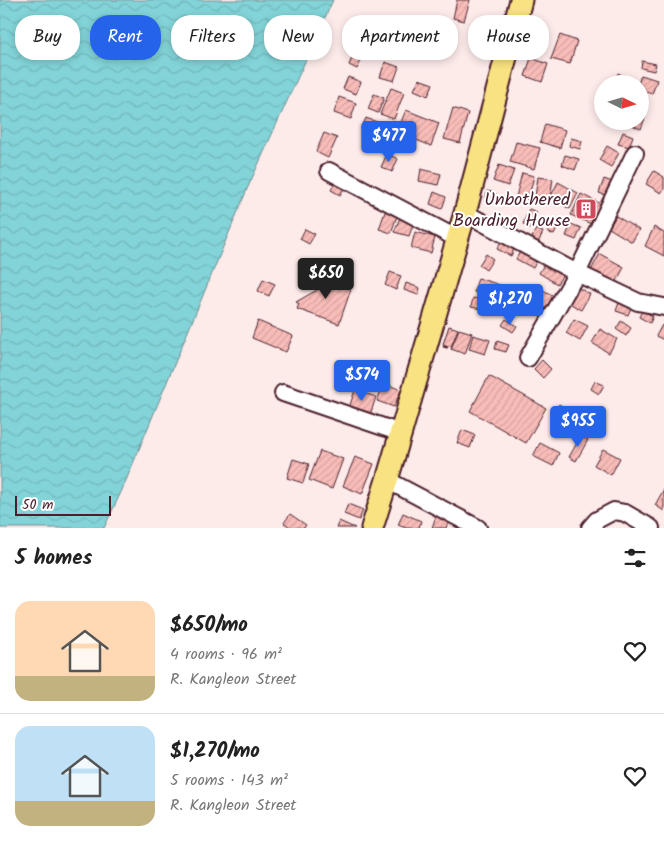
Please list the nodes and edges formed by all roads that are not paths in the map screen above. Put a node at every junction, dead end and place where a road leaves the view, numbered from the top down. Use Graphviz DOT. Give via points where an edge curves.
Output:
graph roads {
  1 [pos="521,0"];
  2 [pos="635,153"];
  3 [pos="329,170"];
  4 [pos="465,213"];
  5 [pos="458,239"];
  6 [pos="577,273"];
  7 [pos="664,307"];
  8 [pos="528,358"];
  9 [pos="283,393"];
  10 [pos="401,433"];
  11 [pos="387,480"];
  12 [pos="372,528"];
  13 [pos="478,528"];
  14 [pos="590,528"];
  15 [pos="651,528"];
  1 -- 4 [label="main road"];
  2 -- 6 [label="street"];
  3 -- 5 [label="street"];
  4 -- 5 [label="main road"];
  4 -- 6 [label="street"];
  5 -- 10 [label="main road"];
  6 -- 7 [label="street" via="638,302"];
  6 -- 8 [label="street"];
  9 -- 10 [label="street"];
  10 -- 11 [label="main road"];
  11 -- 12 [label="main road"];
  11 -- 13 [label="street"];
  14 -- 15 [label="street" via="596,520 614,511 625,513"];
}
